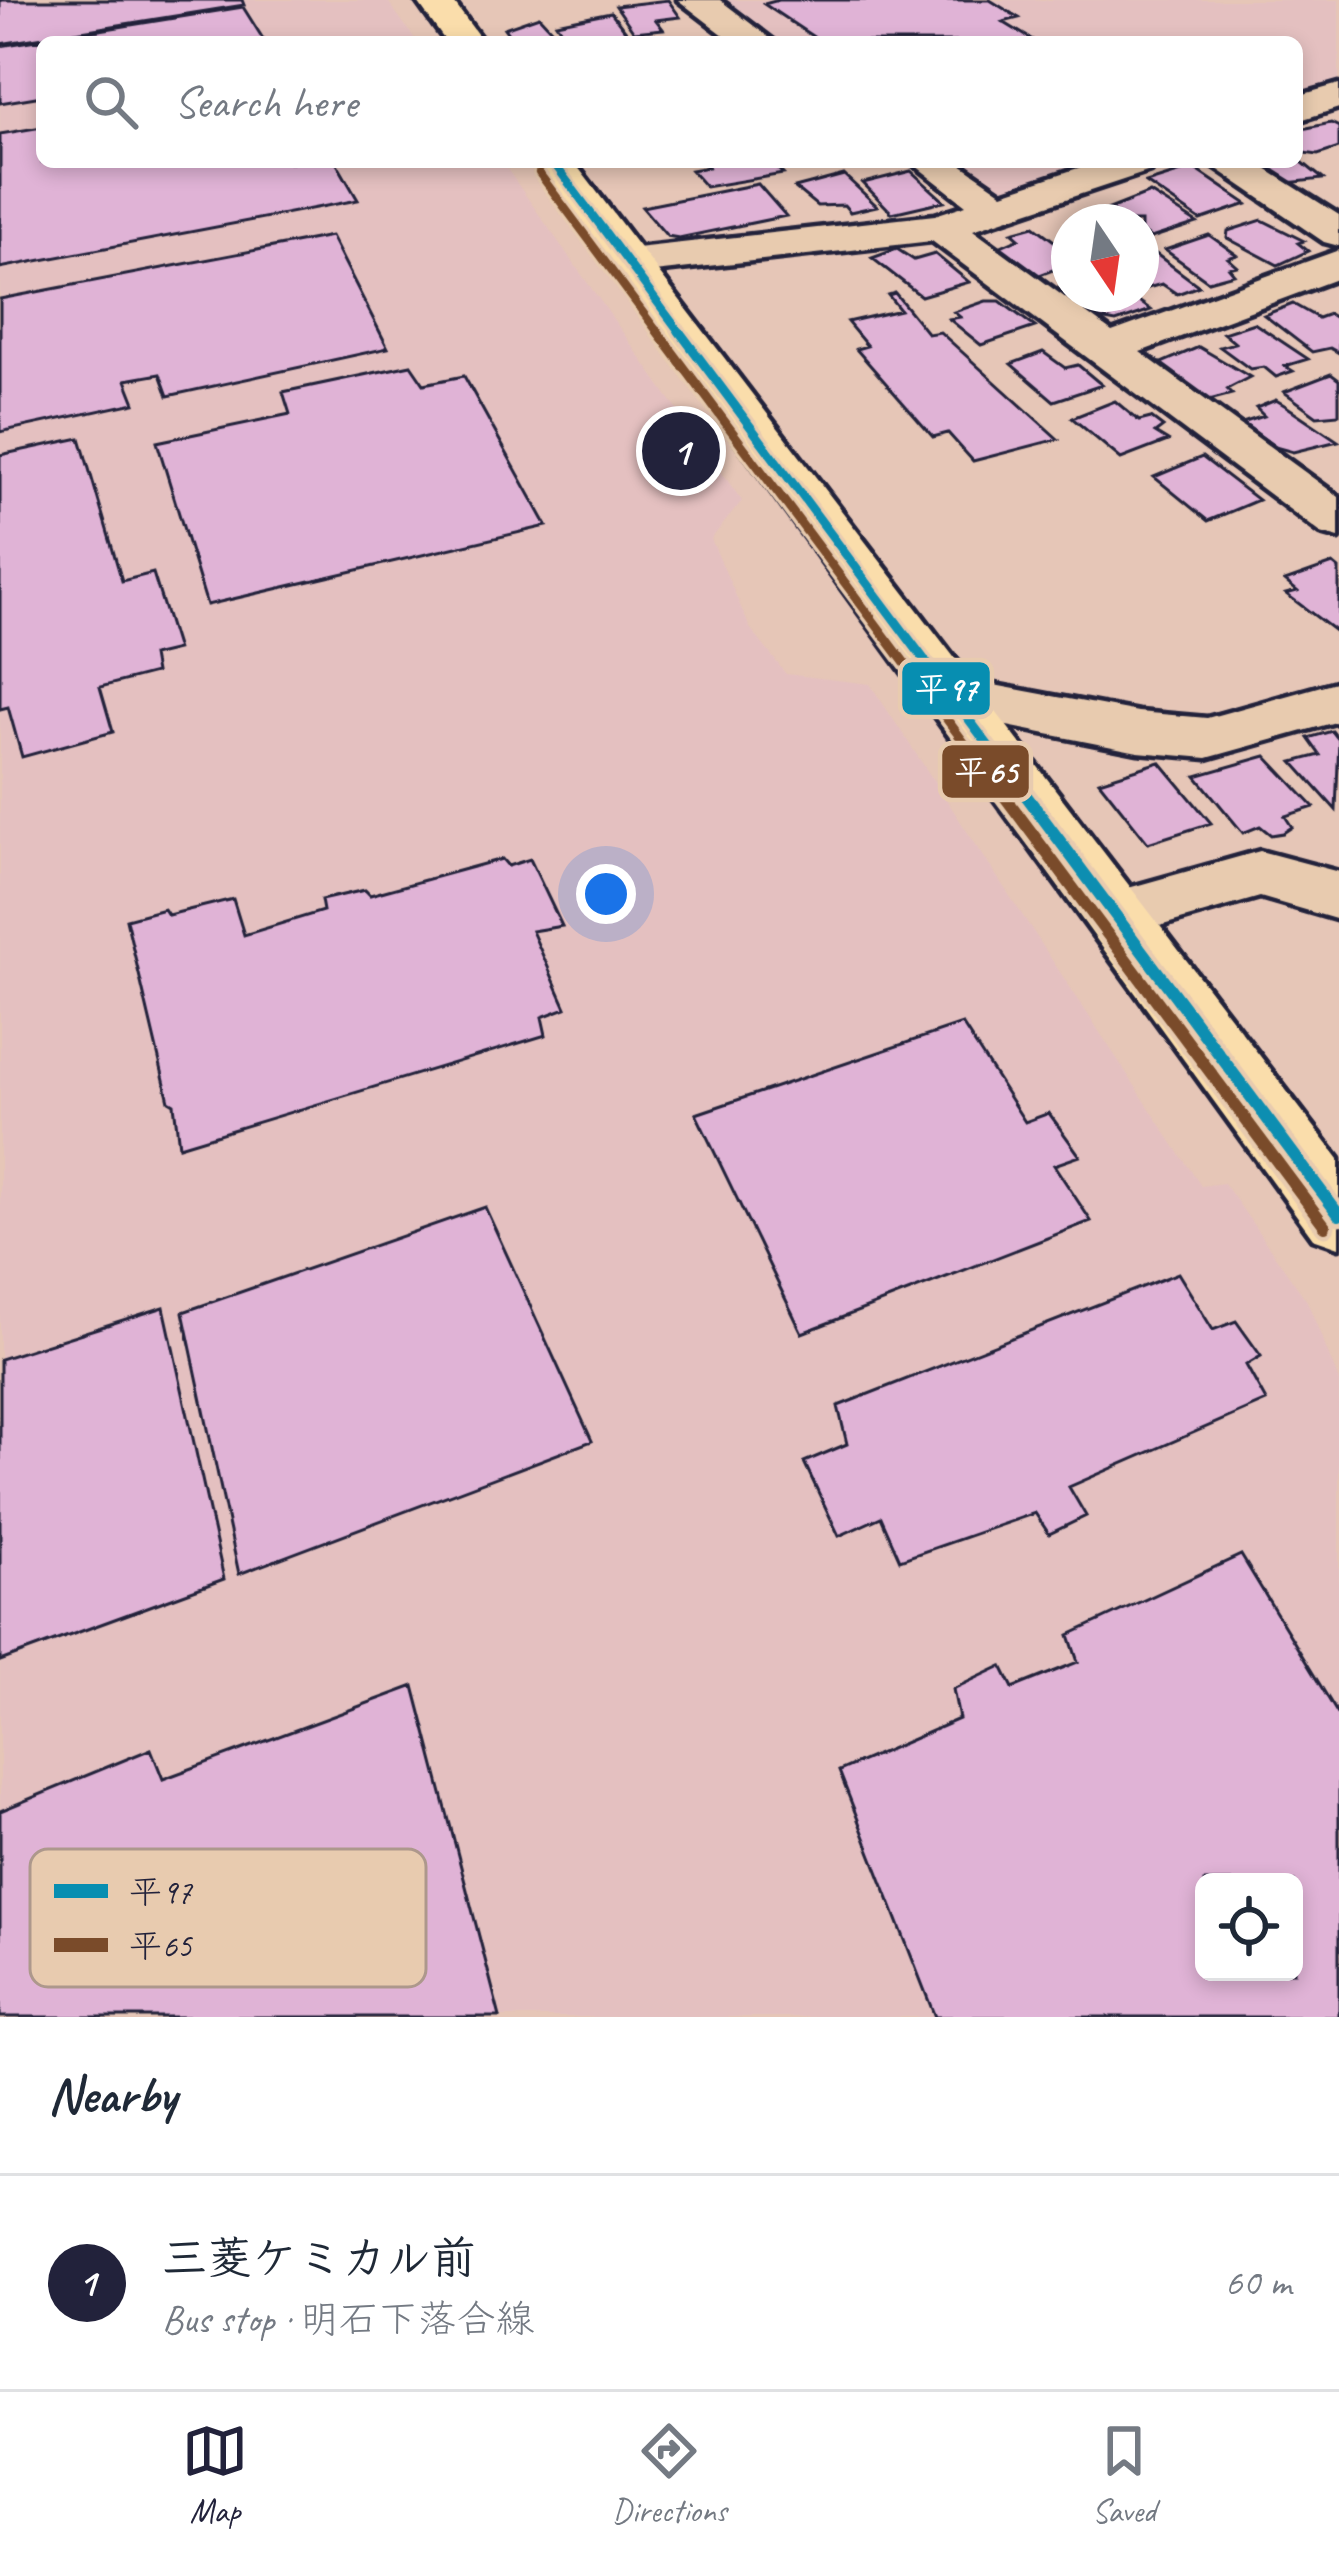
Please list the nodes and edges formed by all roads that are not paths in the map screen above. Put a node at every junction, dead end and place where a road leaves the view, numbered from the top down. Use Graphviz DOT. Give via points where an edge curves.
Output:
graph roads {
  1 [pos="434,0"];
  2 [pos="697,0"];
  3 [pos="461,36"];
  4 [pos="748,36"];
  5 [pos="1338,96"];
  6 [pos="1303,107"];
  7 [pos="558,168"];
  8 [pos="940,168"];
  9 [pos="1117,168"];
  10 [pos="1236,168"];
  11 [pos="997,207"];
  12 [pos="941,227"];
  13 [pos="1339,233"];
  14 [pos="627,262"];
  15 [pos="1339,263"];
  16 [pos="1107,349"];
  17 [pos="1317,478"];
  18 [pos="1339,522"];
  19 [pos="957,698"];
  20 [pos="1339,701"];
  21 [pos="1339,896"];
  22 [pos="1118,914"];
  23 [pos="1339,1215"];
  1 -- 3 [label="main road"];
  2 -- 4 [label="street"];
  5 -- 6 [label="street"];
  7 -- 14 [label="main road"];
  8 -- 11 [label="street"];
  9 -- 11 [label="street"];
  10 -- 13 [label="street"];
  11 -- 12 [label="street"];
  12 -- 14 [label="street"];
  12 -- 16 [label="street"];
  14 -- 19 [label="main road"];
  15 -- 16 [label="street"];
  16 -- 17 [label="street"];
  17 -- 18 [label="street"];
  19 -- 20 [label="street" via="1207,738"];
  19 -- 22 [label="main road"];
  21 -- 22 [label="street" via="1260,874"];
  22 -- 23 [label="main road"];
}
